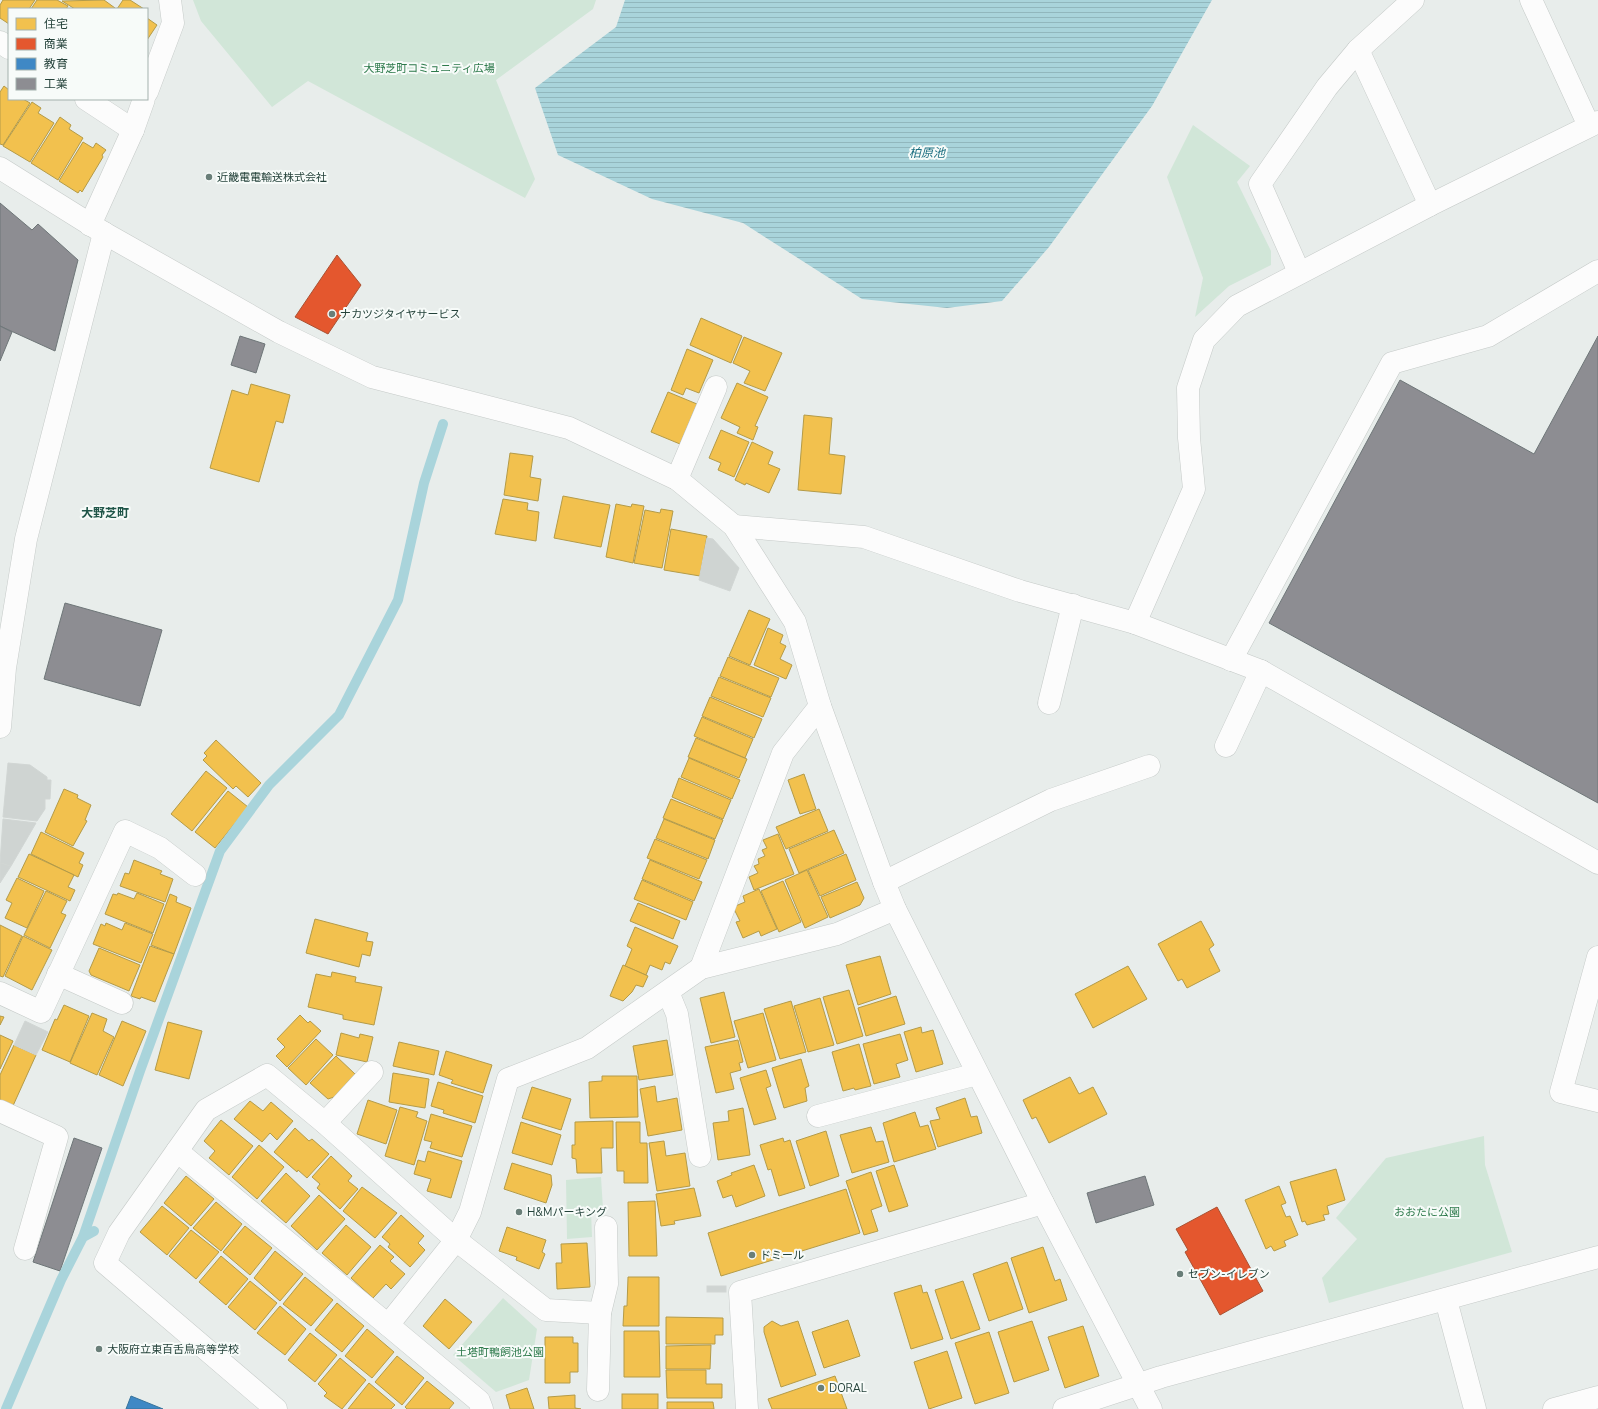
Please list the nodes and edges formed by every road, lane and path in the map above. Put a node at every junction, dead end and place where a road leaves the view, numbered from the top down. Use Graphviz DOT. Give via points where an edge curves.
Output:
graph roads {
  1 [pos="170,0"];
  2 [pos="1412,0"];
  3 [pos="1531,0"];
  4 [pos="1358,50"];
  5 [pos="148,89"];
  6 [pos="88,100"];
  7 [pos="144,100"];
  8 [pos="1594,124"];
  9 [pos="133,130"];
  10 [pos="0,168"];
  11 [pos="1430,205"];
  12 [pos="97,229"];
  13 [pos="1299,272"];
  14 [pos="1598,272"];
  15 [pos="716,387"];
  16 [pos="677,479"];
  17 [pos="734,526"];
  18 [pos="1073,606"];
  19 [pos="1135,623"];
  20 [pos="1231,660"];
  21 [pos="1261,671"];
  22 [pos="1049,703"];
  23 [pos="820,706"];
  24 [pos="0,727"];
  25 [pos="1226,746"];
  26 [pos="1148,766"];
  27 [pos="1598,863"];
  28 [pos="195,875"];
  29 [pos="884,882"];
  30 [pos="895,909"];
  31 [pos="1598,957"];
  32 [pos="701,968"];
  33 [pos="58,974"];
  34 [pos="668,992"];
  35 [pos="0,993"];
  36 [pos="122,1003"];
  37 [pos="372,1072"];
  38 [pos="977,1074"];
  39 [pos="1598,1101"];
  40 [pos="0,1111"];
  41 [pos="818,1116"];
  42 [pos="325,1123"];
  43 [pos="178,1151"];
  44 [pos="700,1156"];
  45 [pos="1043,1203"];
  46 [pos="606,1227"];
  47 [pos="456,1240"];
  48 [pos="24,1249"];
  49 [pos="1598,1257"];
  50 [pos="1446,1300"];
  51 [pos="600,1313"];
  52 [pos="388,1325"];
  53 [pos="1138,1385"];
  54 [pos="598,1390"];
  55 [pos="1598,1396"];
  56 [pos="276,1409"];
  57 [pos="482,1409"];
  58 [pos="747,1409"];
  59 [pos="1064,1409"];
  60 [pos="1151,1409"];
  61 [pos="1475,1409"];
  62 [pos="1554,1409"];
  1 -- 5 [label="street" via="173,23"];
  2 -- 4 [label="street"];
  3 -- 8 [label="street"];
  4 -- 11 [label="street"];
  4 -- 13 [label="street" via="1327,87 1260,184"];
  6 -- 9 [label="street"];
  7 -- 9 [label="street"];
  8 -- 11 [label="street"];
  9 -- 12 [label="street"];
  10 -- 12 [label="street"];
  11 -- 13 [label="street"];
  12 -- 16 [label="street" via="279,332 372,377 569,428"];
  12 -- 24 [label="street" via="26,539 6,668"];
  13 -- 19 [label="street" via="1237,306 1204,340 1188,388 1194,489"];
  14 -- 20 [label="street" via="1488,336 1392,362"];
  15 -- 16 [label="street"];
  16 -- 17 [label="street"];
  17 -- 18 [label="street" via="864,537 1020,591"];
  17 -- 23 [label="street" via="795,622"];
  18 -- 19 [label="street"];
  18 -- 22 [label="street"];
  19 -- 20 [label="street"];
  20 -- 21 [label="street"];
  21 -- 25 [label="street"];
  21 -- 27 [label="street"];
  23 -- 29 [label="street"];
  23 -- 32 [label="street" via="783,754"];
  26 -- 29 [label="street" via="1051,800"];
  28 -- 33 [label="street" via="160,848 125,831"];
  29 -- 30 [label="street"];
  30 -- 32 [label="street" via="837,934"];
  30 -- 38 [label="street"];
  31 -- 39 [label="street" via="1561,1092"];
  32 -- 34 [label="street"];
  33 -- 35 [label="street" via="41,1012"];
  33 -- 36 [label="street"];
  34 -- 44 [label="street" via="677,1014"];
  34 -- 47 [label="street" via="587,1048 508,1079 470,1212"];
  37 -- 42 [label="street"];
  38 -- 41 [label="street"];
  38 -- 45 [label="street"];
  40 -- 48 [label="street" via="57,1137"];
  42 -- 43 [label="street" via="267,1075 206,1110"];
  42 -- 47 [label="street"];
  43 -- 52 [label="street"];
  43 -- 56 [label="street" via="119,1233 105,1263"];
  45 -- 53 [label="street"];
  45 -- 58 [label="street" via="740,1292"];
  46 -- 51 [label="street" via="607,1284"];
  47 -- 51 [label="street" via="546,1310"];
  47 -- 52 [label="street"];
  49 -- 50 [label="street"];
  50 -- 53 [label="street"];
  50 -- 61 [label="street"];
  51 -- 54 [label="street"];
  52 -- 57 [label="street" via="479,1401"];
  53 -- 59 [label="street"];
  53 -- 60 [label="street"];
  55 -- 62 [label="street"];
}
